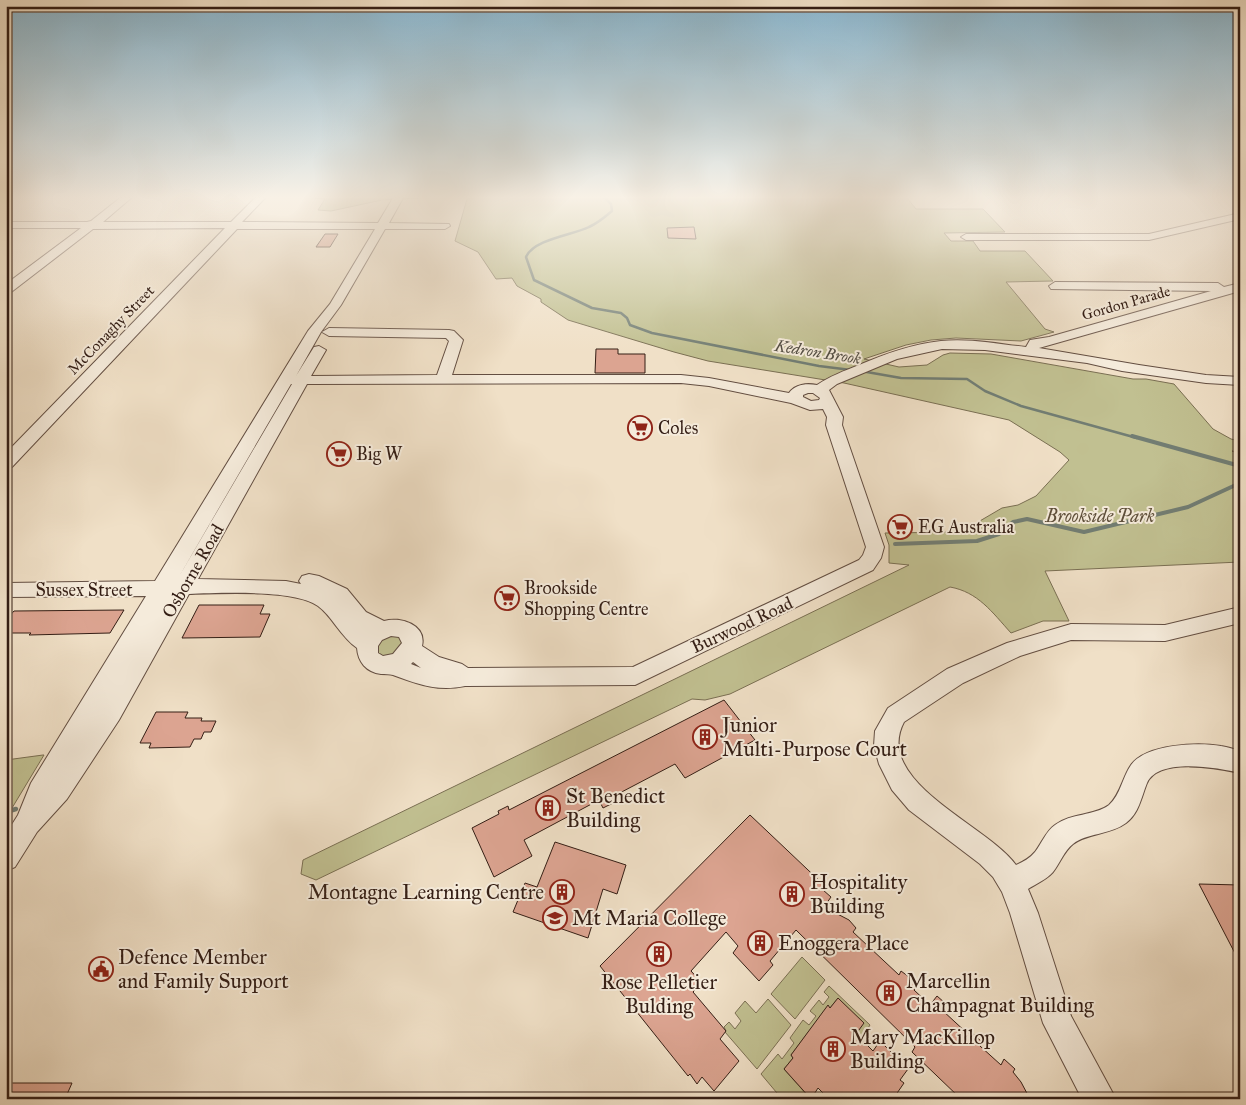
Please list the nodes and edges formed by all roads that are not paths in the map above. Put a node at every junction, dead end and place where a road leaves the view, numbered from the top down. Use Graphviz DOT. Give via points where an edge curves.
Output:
graph roads {
  1 [pos="59,250"];
  2 [pos="211,250"];
  3 [pos="367,250"];
  4 [pos="1055,286"];
  5 [pos="1240,287"];
  6 [pos="1224,288"];
  7 [pos="6,290"];
  8 [pos="335,305"];
  9 [pos="329,332"];
  10 [pos="1050,341"];
  11 [pos="1044,355"];
  12 [pos="1134,368"];
  13 [pos="443,380"];
  14 [pos="1240,382"];
  15 [pos="294,384"];
  16 [pos="797,395"];
  17 [pos="823,396"];
  18 [pos="812,406"];
  19 [pos="834,425"];
  20 [pos="6,464"];
  21 [pos="177,586"];
  22 [pos="6,590"];
  23 [pos="1240,615"];
  24 [pos="374,637"];
  25 [pos="411,650"];
  26 [pos="392,664"];
  27 [pos="465,678"];
  28 [pos="1240,762"];
  29 [pos="6,858"];
  30 [pos="1012,883"];
  31 [pos="1100,1099"];
  1 -- 7 [label="street"];
  2 -- 20 [label="street, McConaghy Street"];
  3 -- 8 [label="street, Osborne Road"];
  4 -- 6 [label="street"];
  5 -- 6 [label="street, Gordon Parade"];
  6 -- 10 [label="street, Gordon Parade" via="1196,300"];
  8 -- 9 [label="street, Osborne Road"];
  8 -- 15 [label="street, Osborne Road" via="315,331"];
  9 -- 13 [label="street" via="448,334 456,340"];
  9 -- 15 [label="street, Osborne Road"];
  10 -- 11 [label="street, Gordon Parade" via="1044,347"];
  11 -- 12 [label="street"];
  11 -- 17 [label="street" via="952,344 923,348 832,381"];
  12 -- 14 [label="street"];
  13 -- 15 [label="street"];
  13 -- 16 [label="street" via="681,379 764,393"];
  15 -- 21 [label="street, Osborne Road"];
  15 -- 21 [label="street, Osborne Road"];
  16 -- 17 [label="street" via="810,388"];
  16 -- 18 [label="street" via="803,404"];
  17 -- 18 [label="street" via="821,405"];
  17 -- 19 [label="street, Burwood Road" via="835,417"];
  18 -- 19 [label="street"];
  19 -- 27 [label="street, Burwood Road" via="875,547 866,566 635,676"];
  21 -- 22 [label="street, Sussex Street"];
  21 -- 24 [label="street" via="275,587 314,594 331,605 354,635"];
  21 -- 29 [label="street, Osborne Road" via="111,713 58,791 28,823"];
  23 -- 30 [label="street" via="1165,633 1071,632 1047,638 977,664 896,716 887,731 886,746 901,782 918,801 989,855"];
  24 -- 25 [label="street" via="395,628 407,631 413,639"];
  24 -- 26 [label="street" via="366,653 377,664"];
  25 -- 26 [label="street"];
  25 -- 27 [label="street, Burwood Road" via="432,664 454,670"];
  26 -- 27 [label="street, Burwood Road" via="432,680 450,682"];
  28 -- 30 [label="street" via="1222,757 1173,757 1150,764 1140,771 1124,808 1101,822 1064,835 1042,864"];
  30 -- 31 [label="street" via="1058,1022"];
}
